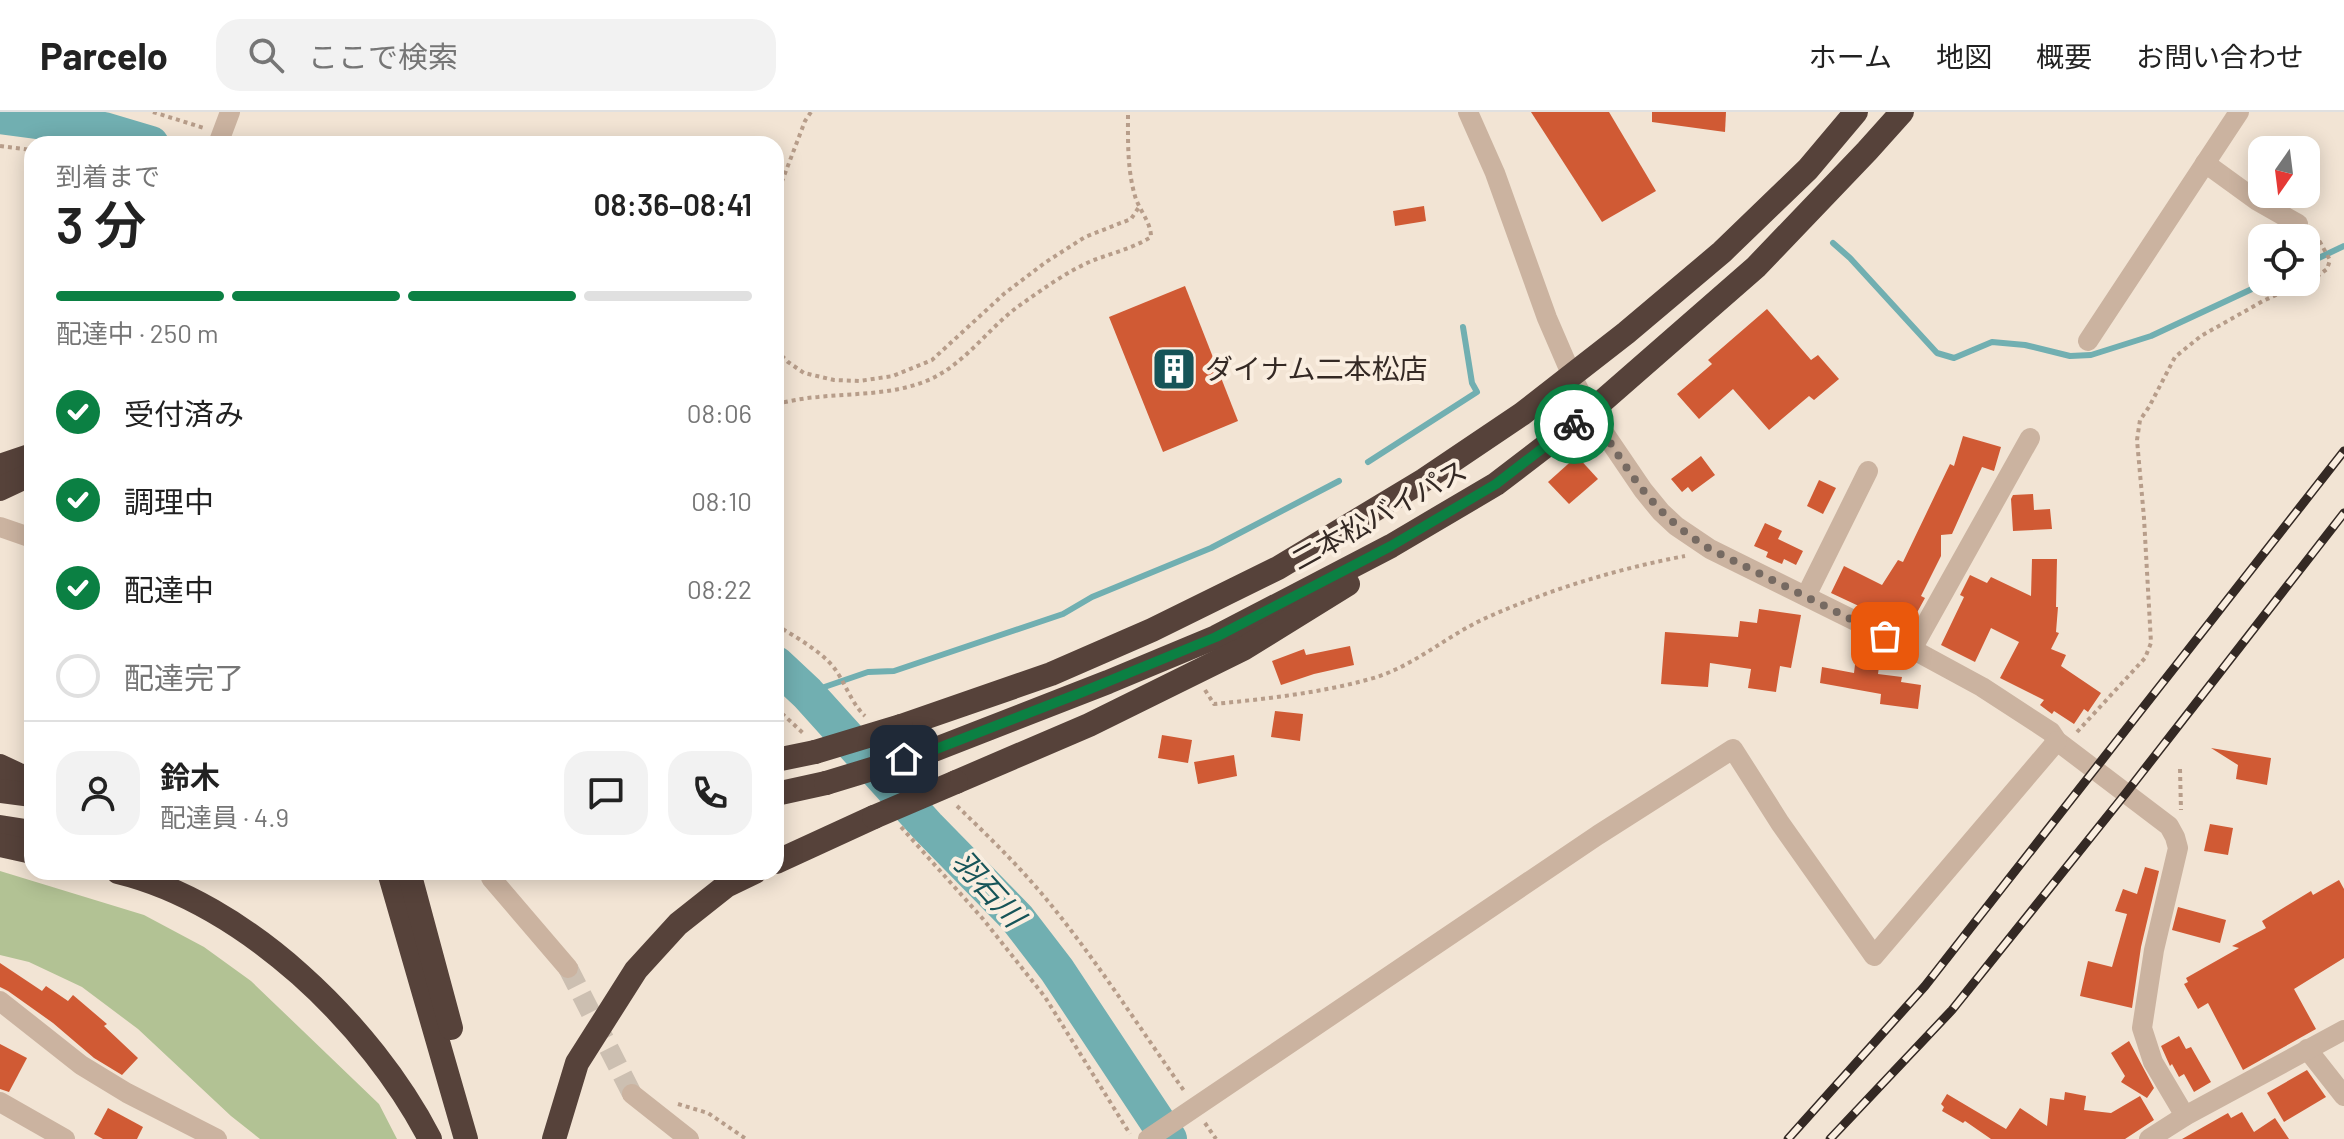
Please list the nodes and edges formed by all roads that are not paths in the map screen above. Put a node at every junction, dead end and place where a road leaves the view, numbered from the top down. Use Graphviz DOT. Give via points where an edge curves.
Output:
graph roads {
  1 [pos="230,112"];
  2 [pos="1468,112"];
  3 [pos="1856,112"];
  4 [pos="1902,112"];
  5 [pos="2239,112"];
  6 [pos="221,136"];
  7 [pos="2205,163"];
  8 [pos="2298,224"];
  9 [pos="2088,341"];
  10 [pos="1572,376"];
  11 [pos="1590,412"];
  12 [pos="2030,438"];
  13 [pos="24,458"];
  14 [pos="0,466"];
  15 [pos="1868,471"];
  16 [pos="24,478"];
  17 [pos="1496,484"];
  18 [pos="0,489"];
  19 [pos="0,527"];
  20 [pos="24,535"];
  21 [pos="1806,596"];
  22 [pos="1912,649"];
  23 [pos="2061,743"];
  24 [pos="784,757"];
  25 [pos="0,766"];
  26 [pos="24,777"];
  27 [pos="0,791"];
  28 [pos="784,792"];
  29 [pos="24,794"];
  30 [pos="0,827"];
  31 [pos="24,831"];
  32 [pos="0,845"];
  33 [pos="24,850"];
  34 [pos="784,859"];
  35 [pos="142,880"];
  36 [pos="392,880"];
  37 [pos="410,880"];
  38 [pos="493,880"];
  39 [pos="738,880"];
  40 [pos="568,968"];
  41 [pos="428,977"];
  42 [pos="0,1001"];
  43 [pos="2344,1030"];
  44 [pos="2307,1049"];
  45 [pos="632,1094"];
  46 [pos="2344,1096"];
  47 [pos="0,1102"];
  48 [pos="2185,1116"];
  49 [pos="65,1139"];
  50 [pos="217,1139"];
  51 [pos="430,1139"];
  52 [pos="466,1139"];
  53 [pos="481,1139"];
  54 [pos="554,1139"];
  55 [pos="689,1139"];
  56 [pos="1148,1139"];
  57 [pos="2149,1139"];
  1 -- 6 [label="street"];
  2 -- 10 [label="street"];
  3 -- 10 [label="highway, 二本松バイパス" via="1808,169 1722,252"];
  4 -- 11 [label="highway, 二本松バイパス" via="1756,267"];
  5 -- 7 [label="street"];
  7 -- 8 [label="street"];
  7 -- 9 [label="street"];
  10 -- 11 [label="street"];
  10 -- 24 [label="highway, 二本松バイパス, bridge" via="1424,480 1278,568 1152,630 1051,674 901,726 812,745"];
  11 -- 17 [label="highway, 二本松バイパス"];
  11 -- 21 [label="street" via="1651,502 1676,526 1710,549"];
  12 -- 22 [label="street"];
  13 -- 14 [label="highway"];
  15 -- 21 [label="street"];
  16 -- 18 [label="highway"];
  17 -- 28 [label="highway, 二本松バイパス, bridge" via="1391,546 1216,637 931,751"];
  17 -- 34 [label="highway, bridge" via="1439,528 1243,649 952,790"];
  19 -- 20 [label="street"];
  21 -- 22 [label="street"];
  22 -- 23 [label="street" via="1982,687"];
  23 -- 48 [label="street" via="2169,826 2175,837 2178,848 2142,1028 2153,1062"];
  23 -- 56 [label="street" via="1874,956 1733,749"];
  25 -- 26 [label="highway"];
  27 -- 29 [label="highway"];
  30 -- 31 [label="highway"];
  32 -- 33 [label="highway"];
  35 -- 51 [label="highway" via="173,890 285,961 367,1043"];
  36 -- 41 [label="highway"];
  37 -- 41 [label="highway"];
  38 -- 40 [label="street"];
  39 -- 54 [label="highway" via="678,924 636,970 577,1063"];
  41 -- 52 [label="highway"];
  41 -- 53 [label="highway"];
  42 -- 50 [label="street" via="81,1065"];
  43 -- 44 [label="street"];
  44 -- 46 [label="street"];
  44 -- 48 [label="street"];
  45 -- 55 [label="street"];
  47 -- 49 [label="street"];
  48 -- 57 [label="street"];
}
